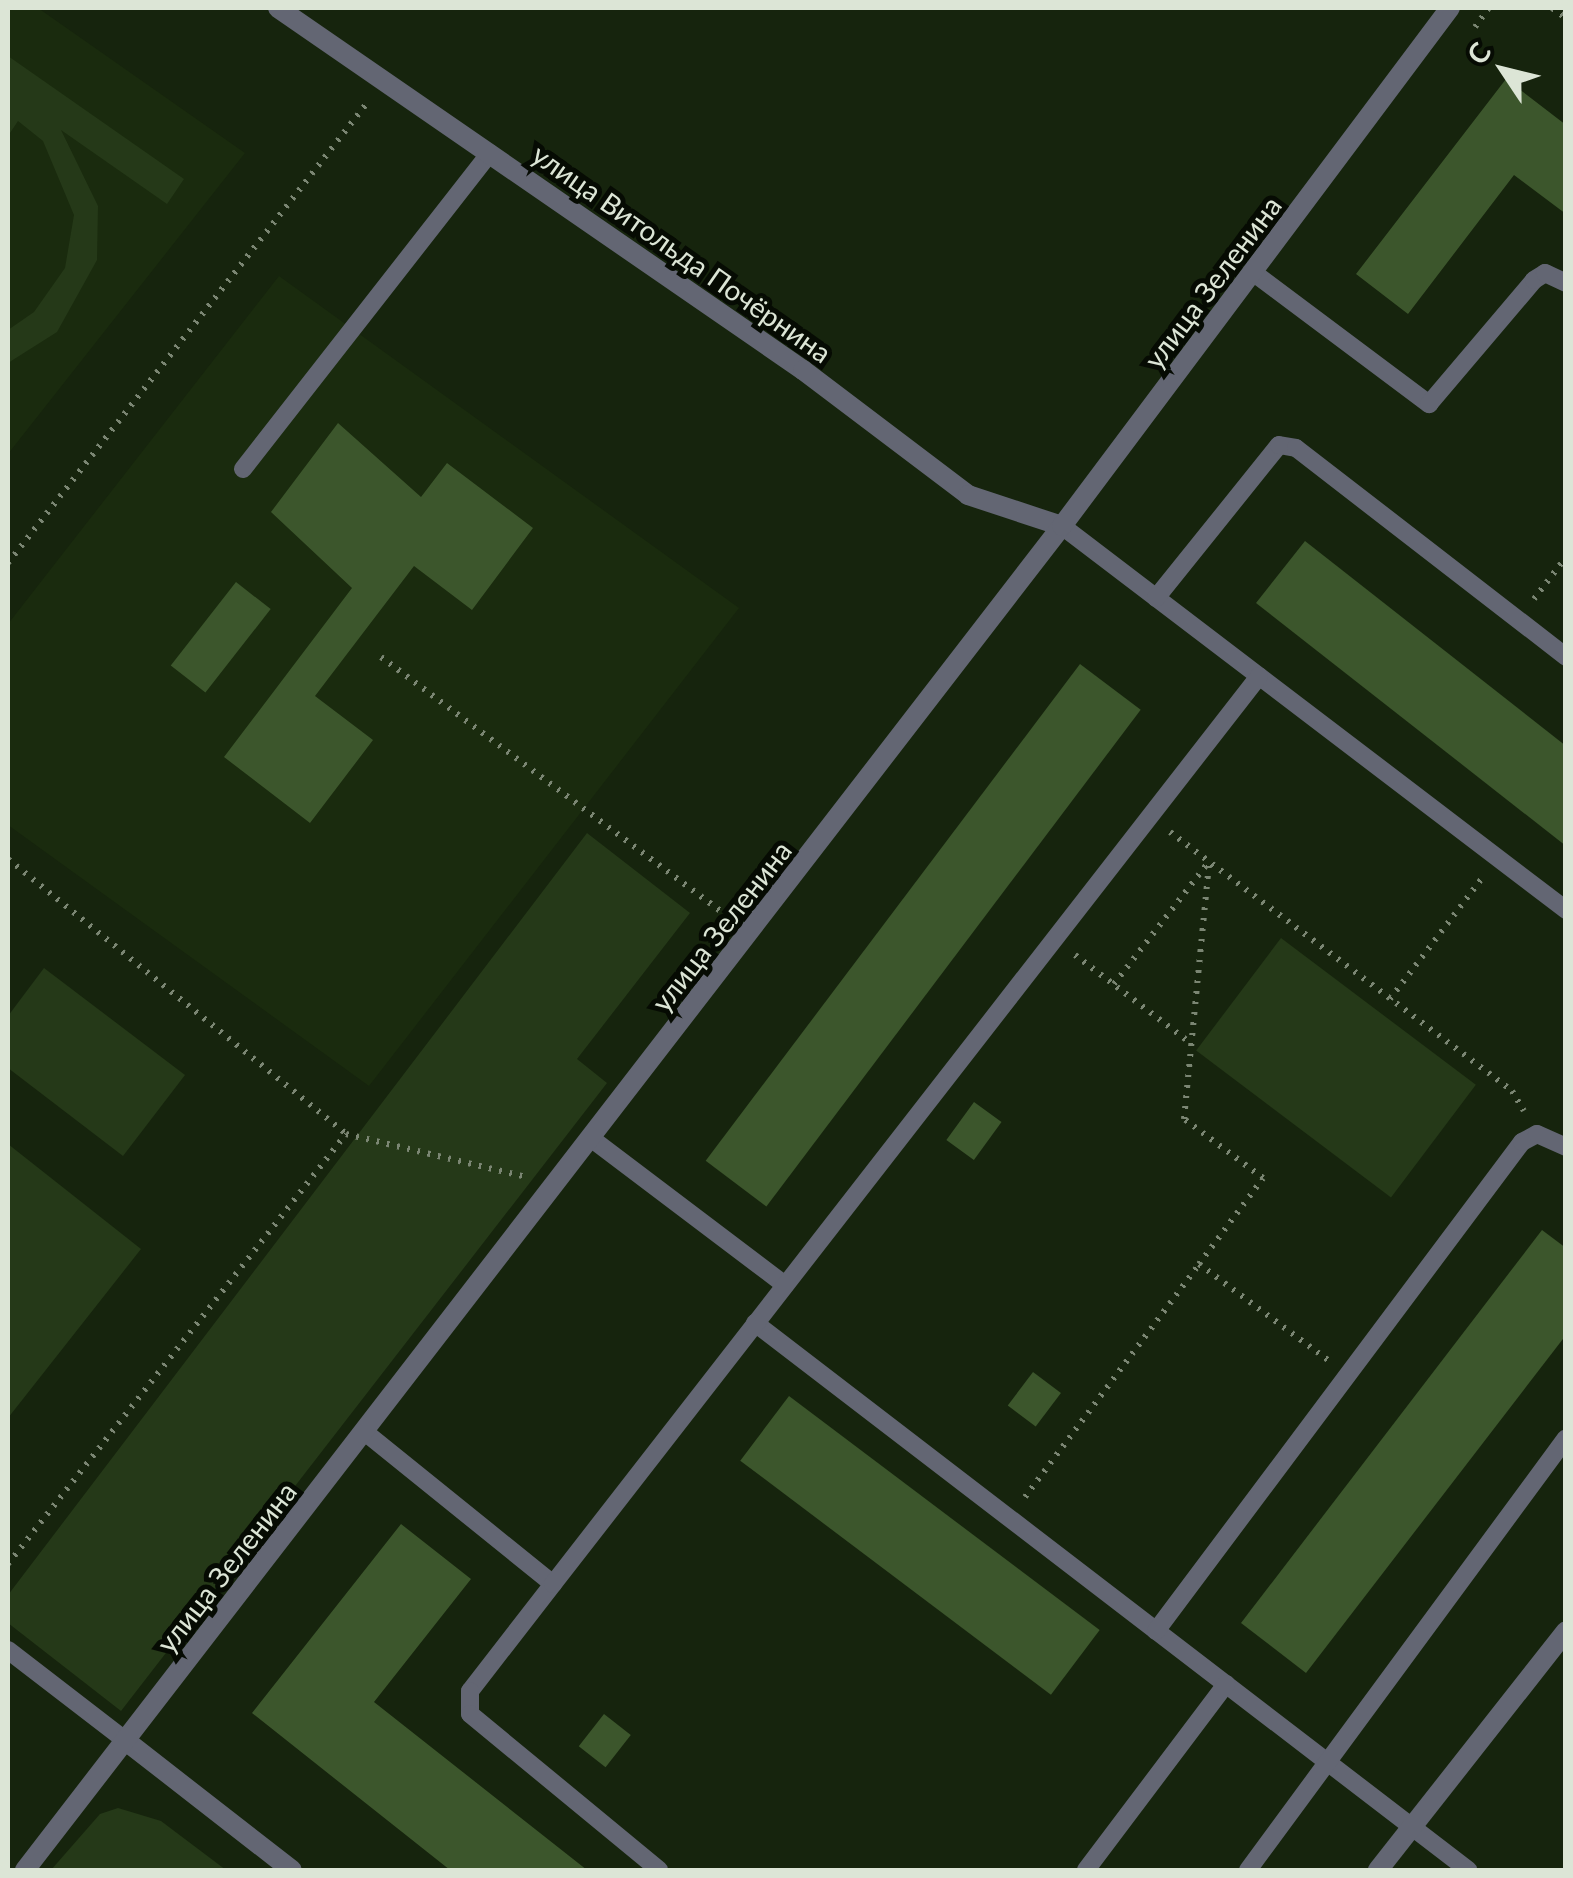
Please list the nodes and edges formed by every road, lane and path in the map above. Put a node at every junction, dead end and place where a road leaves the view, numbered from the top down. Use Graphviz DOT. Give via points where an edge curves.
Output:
graph roads {
  1 [pos="278,8"];
  2 [pos="1450,8"];
  3 [pos="1552,8"];
  4 [pos="1566,18"];
  5 [pos="385,81"];
  6 [pos="490,153"];
  7 [pos="1254,273"];
  8 [pos="1566,283"];
  9 [pos="243,469"];
  10 [pos="1062,526"];
  11 [pos="1566,557"];
  12 [pos="8,563"];
  13 [pos="1156,598"];
  14 [pos="1518,620"];
  15 [pos="381,657"];
  16 [pos="1566,657"];
  17 [pos="1258,676"];
  18 [pos="1149,816"];
  19 [pos="1497,858"];
  20 [pos="8,859"];
  21 [pos="1209,861"];
  22 [pos="1566,910"];
  23 [pos="750,933"];
  24 [pos="1055,939"];
  25 [pos="1114,984"];
  26 [pos="1390,999"];
  27 [pos="1189,1042"];
  28 [pos="346,1134"];
  29 [pos="1537,1134"];
  30 [pos="592,1139"];
  31 [pos="1566,1147"];
  32 [pos="557,1184"];
  33 [pos="1198,1264"];
  34 [pos="785,1285"];
  35 [pos="755,1323"];
  36 [pos="1348,1375"];
  37 [pos="366,1433"];
  38 [pos="1566,1438"];
  39 [pos="1010,1518"];
  40 [pos="8,1564"];
  41 [pos="552,1584"];
  42 [pos="1566,1630"];
  43 [pos="1156,1631"];
  44 [pos="8,1650"];
  45 [pos="1226,1684"];
  46 [pos="126,1741"];
  47 [pos="1329,1760"];
  48 [pos="1412,1828"];
  49 [pos="25,1870"];
  50 [pos="292,1870"];
  51 [pos="660,1870"];
  52 [pos="1086,1870"];
  53 [pos="1248,1870"];
  54 [pos="1378,1870"];
  55 [pos="1468,1870"];
  1 -- 5 [label="street, улица Витольда Почёрнина"];
  2 -- 7 [label="street, улица Зеленина"];
  3 -- 4 [label="path"];
  5 -- 6 [label="street, улица Витольда Почёрнина"];
  5 -- 12 [label="path"];
  6 -- 9 [label="lane"];
  6 -- 10 [label="street, улица Витольда Почёрнина" via="968,495"];
  7 -- 8 [label="lane" via="1429,404 1534,280 1545,274"];
  7 -- 10 [label="street, улица Зеленина"];
  10 -- 13 [label="lane"];
  10 -- 23 [label="street, улица Зеленина"];
  11 -- 14 [label="path"];
  13 -- 14 [label="lane" via="1279,445 1296,448"];
  13 -- 17 [label="lane"];
  14 -- 16 [label="lane"];
  15 -- 23 [label="path"];
  17 -- 18 [label="lane"];
  17 -- 19 [label="lane"];
  18 -- 21 [label="path"];
  18 -- 24 [label="lane"];
  19 -- 22 [label="lane"];
  19 -- 26 [label="path"];
  20 -- 28 [label="path"];
  21 -- 25 [label="path"];
  21 -- 26 [label="path"];
  21 -- 27 [label="path"];
  23 -- 30 [label="street, улица Зеленина"];
  24 -- 25 [label="path"];
  24 -- 34 [label="lane"];
  25 -- 27 [label="path"];
  26 -- 29 [label="path" via="1512,1090"];
  27 -- 33 [label="path" via="1184,1119 1263,1178"];
  28 -- 32 [label="path"];
  28 -- 40 [label="path"];
  29 -- 31 [label="lane"];
  29 -- 36 [label="lane"];
  30 -- 32 [label="street, улица Зеленина"];
  30 -- 34 [label="lane"];
  32 -- 37 [label="street, улица Зеленина"];
  33 -- 36 [label="path"];
  33 -- 39 [label="path"];
  34 -- 35 [label="lane"];
  35 -- 39 [label="lane"];
  35 -- 41 [label="lane"];
  36 -- 43 [label="lane"];
  37 -- 41 [label="lane"];
  37 -- 46 [label="street, улица Зеленина"];
  38 -- 47 [label="lane"];
  39 -- 43 [label="lane"];
  41 -- 51 [label="lane" via="470,1691 470,1714"];
  42 -- 48 [label="street"];
  43 -- 45 [label="lane"];
  44 -- 46 [label="lane"];
  45 -- 47 [label="lane"];
  45 -- 52 [label="lane"];
  46 -- 49 [label="street, улица Зеленина"];
  46 -- 50 [label="street"];
  47 -- 48 [label="lane"];
  47 -- 53 [label="lane"];
  48 -- 54 [label="street"];
  48 -- 55 [label="lane"];
}
